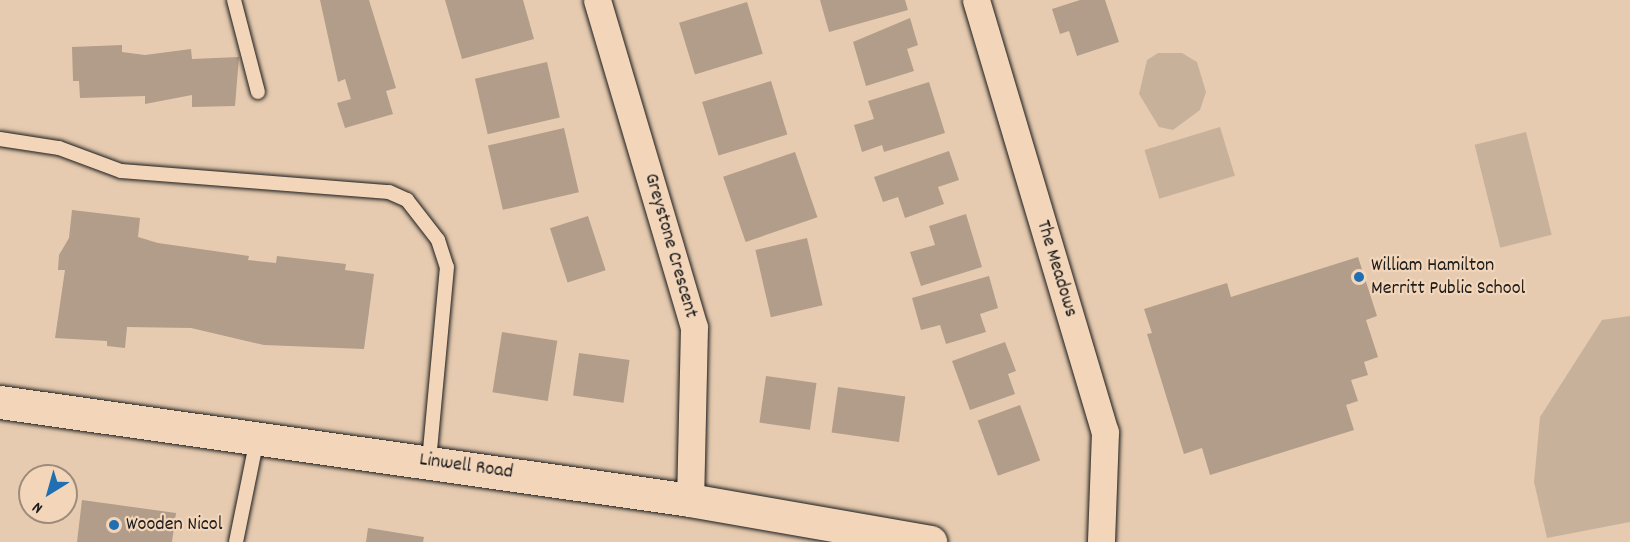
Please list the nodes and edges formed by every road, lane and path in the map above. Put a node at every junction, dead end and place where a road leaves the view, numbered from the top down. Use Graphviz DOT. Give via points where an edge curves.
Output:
graph roads {
  1 [pos="234,0"];
  2 [pos="597,0"];
  3 [pos="976,0"];
  4 [pos="258,92"];
  5 [pos="0,139"];
  6 [pos="0,402"];
  7 [pos="258,437"];
  8 [pos="429,462"];
  9 [pos="690,500"];
  10 [pos="237,542"];
  11 [pos="924,542"];
  12 [pos="1101,542"];
  1 -- 4 [label="lane"];
  2 -- 9 [label="street, Greystone Crescent" via="694,327"];
  3 -- 12 [label="street, The Meadows" via="1105,432"];
  5 -- 8 [label="lane" via="59,148 121,171 389,192 407,200 438,240 447,267"];
  6 -- 7 [label="main road, Linwell Road"];
  7 -- 8 [label="main road, Linwell Road"];
  7 -- 10 [label="lane"];
  8 -- 9 [label="main road, Linwell Road"];
  9 -- 11 [label="main road, Linwell Road"];
}
